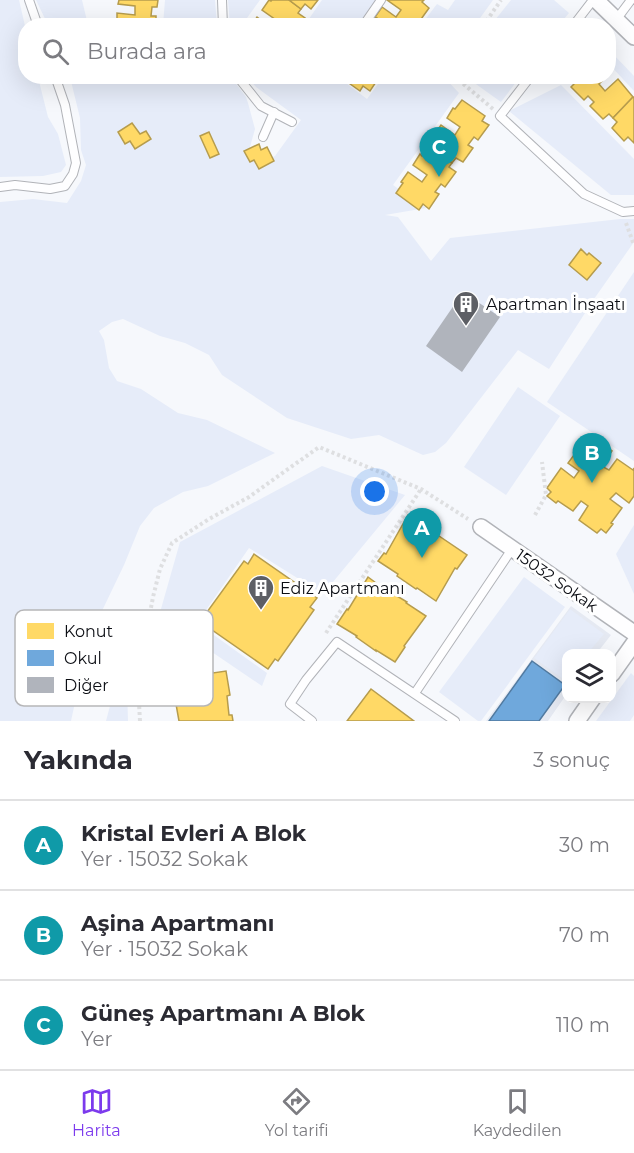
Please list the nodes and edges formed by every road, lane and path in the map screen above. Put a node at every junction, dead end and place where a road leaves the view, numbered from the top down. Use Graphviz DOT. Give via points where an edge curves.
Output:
graph roads {
  1 [pos="29,0"];
  2 [pos="222,0"];
  3 [pos="381,0"];
  4 [pos="501,0"];
  5 [pos="594,0"];
  6 [pos="631,0"];
  7 [pos="35,18"];
  8 [pos="223,18"];
  9 [pos="369,18"];
  10 [pos="489,18"];
  11 [pos="579,18"];
  12 [pos="614,18"];
  13 [pos="616,20"];
  14 [pos="634,37"];
  15 [pos="58,84"];
  16 [pos="243,84"];
  17 [pos="463,84"];
  18 [pos="525,84"];
  19 [pos="274,112"];
  20 [pos="500,116"];
  21 [pos="292,122"];
  22 [pos="263,137"];
  23 [pos="0,187"];
  24 [pos="622,212"];
  25 [pos="634,212"];
  26 [pos="634,245"];
  27 [pos="542,462"];
  28 [pos="421,489"];
  29 [pos="535,515"];
  30 [pos="481,527"];
  31 [pos="512,549"];
  32 [pos="151,610"];
  33 [pos="634,633"];
  34 [pos="337,642"];
  35 [pos="631,653"];
  36 [pos="616,670"];
  37 [pos="415,693"];
  38 [pos="590,703"];
  39 [pos="139,706"];
  40 [pos="140,721"];
  41 [pos="312,721"];
  42 [pos="455,721"];
  43 [pos="577,721"];
  1 -- 7 [label="lane"];
  2 -- 8 [label="lane"];
  3 -- 9 [label="lane"];
  4 -- 10 [label="path"];
  5 -- 11 [label="lane"];
  5 -- 12 [label="street"];
  6 -- 13 [label="lane"];
  13 -- 14 [label="street"];
  15 -- 23 [label="lane" via="76,163 73,174 65,186 50,189"];
  16 -- 19 [label="lane" via="261,106"];
  17 -- 20 [label="path"];
  18 -- 20 [label="lane"];
  19 -- 21 [label="lane"];
  19 -- 22 [label="lane"];
  20 -- 24 [label="lane" via="584,194"];
  24 -- 25 [label="lane"];
  24 -- 26 [label="path"];
  27 -- 29 [label="path" via="546,495"];
  28 -- 30 [label="path"];
  28 -- 32 [label="path" via="319,447 249,497 172,543 160,568"];
  28 -- 34 [label="path" via="325,635"];
  30 -- 31 [label="street, 15032 Sokak"];
  31 -- 33 [label="street, 15032 Sokak"];
  31 -- 37 [label="lane"];
  34 -- 37 [label="lane"];
  34 -- 41 [label="lane" via="290,704"];
  35 -- 36 [label="street"];
  37 -- 42 [label="lane"];
  38 -- 43 [label="street"];
  39 -- 40 [label="path"];
}
